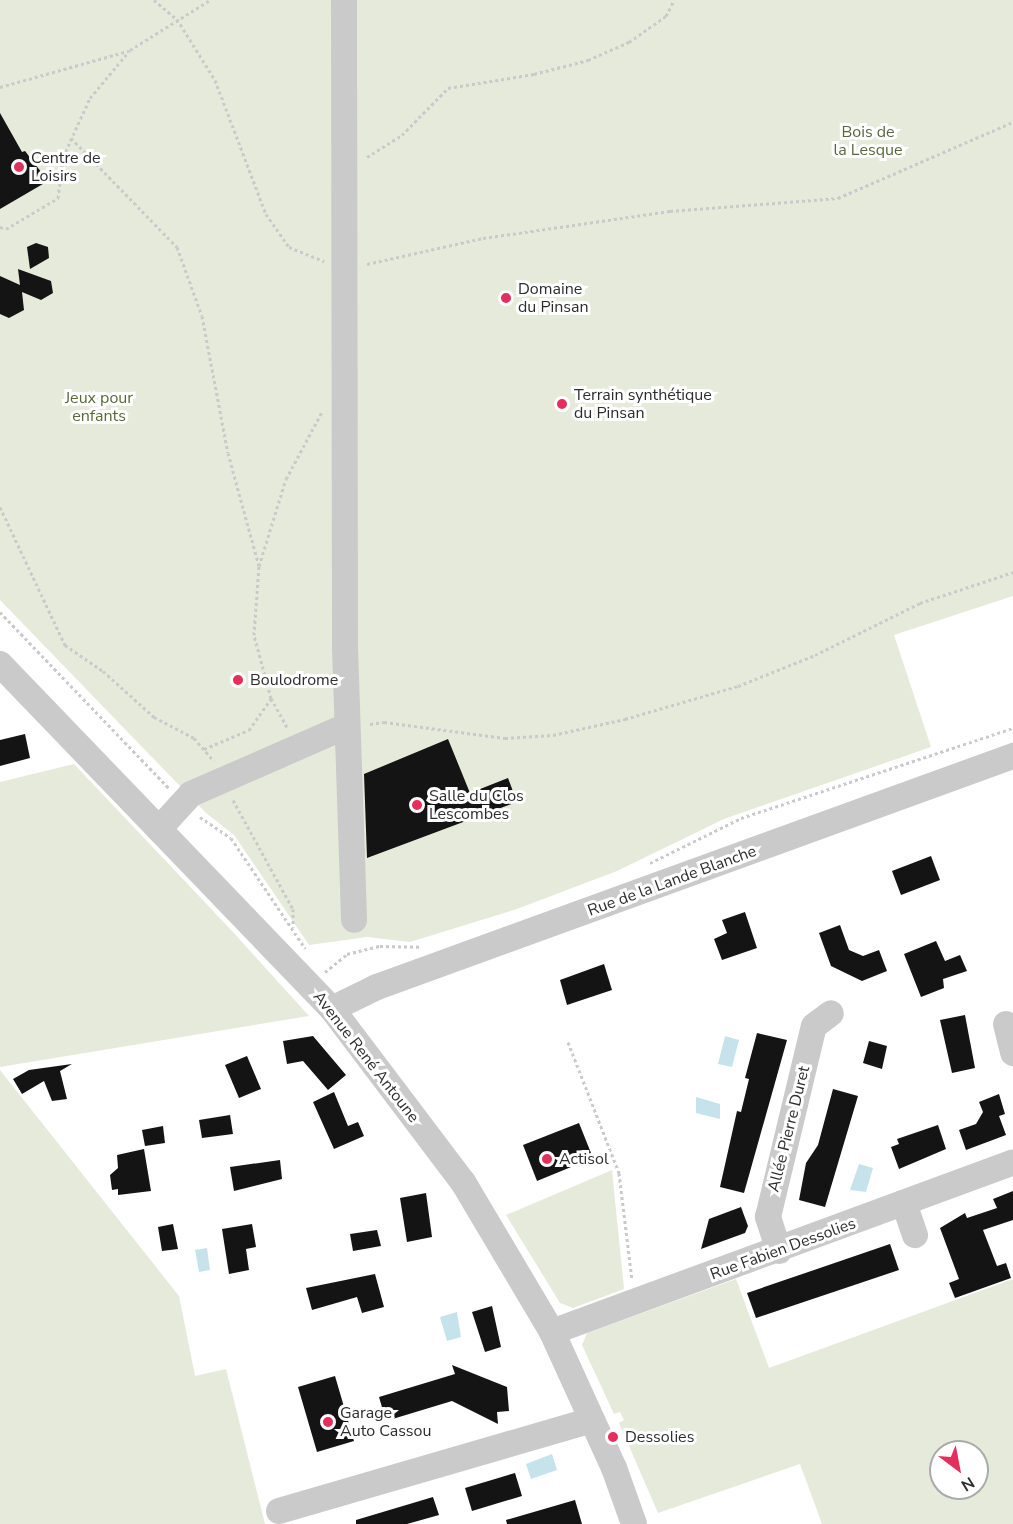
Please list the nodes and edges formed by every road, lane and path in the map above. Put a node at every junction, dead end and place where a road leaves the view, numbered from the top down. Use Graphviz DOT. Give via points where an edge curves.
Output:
graph roads {
  1 [pos="154,0"];
  2 [pos="210,0"];
  3 [pos="344,0"];
  4 [pos="674,0"];
  5 [pos="177,19"];
  6 [pos="130,50"];
  7 [pos="0,87"];
  8 [pos="1013,122"];
  9 [pos="71,138"];
  10 [pos="362,160"];
  11 [pos="0,227"];
  12 [pos="345,269"];
  13 [pos="345,385"];
  14 [pos="0,507"];
  15 [pos="259,566"];
  16 [pos="1013,572"];
  17 [pos="0,664"];
  18 [pos="271,698"];
  19 [pos="347,726"];
  20 [pos="1013,728"];
  21 [pos="299,747"];
  22 [pos="204,749"];
  23 [pos="1013,756"];
  24 [pos="222,780"];
  25 [pos="159,829"];
  26 [pos="640,868"];
  27 [pos="354,920"];
  28 [pos="293,927"];
  29 [pos="427,944"];
  30 [pos="321,975"];
  31 [pos="332,1009"];
  32 [pos="831,1013"];
  33 [pos="1006,1024"];
  34 [pos="568,1042"];
  35 [pos="1013,1053"];
  36 [pos="1013,1162"];
  37 [pos="904,1203"];
  38 [pos="915,1235"];
  39 [pos="779,1251"];
  40 [pos="635,1302"];
  41 [pos="552,1332"];
  42 [pos="592,1419"];
  43 [pos="279,1511"];
  44 [pos="634,1524"];
  1 -- 5 [label="path"];
  2 -- 5 [label="path"];
  3 -- 12 [label="street"];
  4 -- 10 [label="path" via="666,16 648,29 588,60 534,74 448,88 402,135"];
  5 -- 6 [label="path"];
  5 -- 12 [label="path" via="215,80 266,214 289,247"];
  6 -- 7 [label="path"];
  6 -- 9 [label="path" via="90,98"];
  8 -- 12 [label="path" via="838,198 669,211 483,238"];
  9 -- 11 [label="path" via="63,157 58,198 6,229"];
  9 -- 15 [label="path" via="177,247 202,316 228,453"];
  12 -- 13 [label="street"];
  13 -- 15 [label="path" via="318,417 286,479"];
  13 -- 19 [label="street"];
  14 -- 22 [label="path" via="65,645 103,671 154,717 194,738"];
  15 -- 18 [label="path" via="254,635"];
  16 -- 19 [label="path" via="920,603 815,655 738,686 553,735 505,738 384,722"];
  17 -- 25 [label="street, Avenue René Antoune"];
  18 -- 21 [label="path"];
  18 -- 22 [label="path" via="249,730"];
  19 -- 21 [label="street"];
  19 -- 27 [label="street"];
  20 -- 26 [label="path" via="741,818"];
  21 -- 24 [label="street"];
  22 -- 24 [label="path" via="223,771"];
  23 -- 31 [label="street, Rue de la Lande Blanche" via="377,987"];
  24 -- 25 [label="street" via="192,794"];
  24 -- 28 [label="path" via="293,909"];
  25 -- 31 [label="street, Avenue René Antoune"];
  29 -- 30 [label="path" via="380,946 347,954"];
  31 -- 41 [label="street, Avenue René Antoune" via="463,1182"];
  32 -- 39 [label="street, Allée Pierre Duret" via="814,1026 768,1218"];
  33 -- 35 [label="street"];
  34 -- 40 [label="path" via="619,1173"];
  36 -- 37 [label="street, Rue Fabien Dessolies"];
  37 -- 38 [label="street"];
  37 -- 39 [label="street, Rue Fabien Dessolies"];
  39 -- 40 [label="street, Rue Fabien Dessolies"];
  40 -- 41 [label="street, Rue Fabien Dessolies"];
  41 -- 42 [label="street, Avenue René Antoune"];
  42 -- 43 [label="street"];
  42 -- 44 [label="street, Avenue René Antoune"];
}
